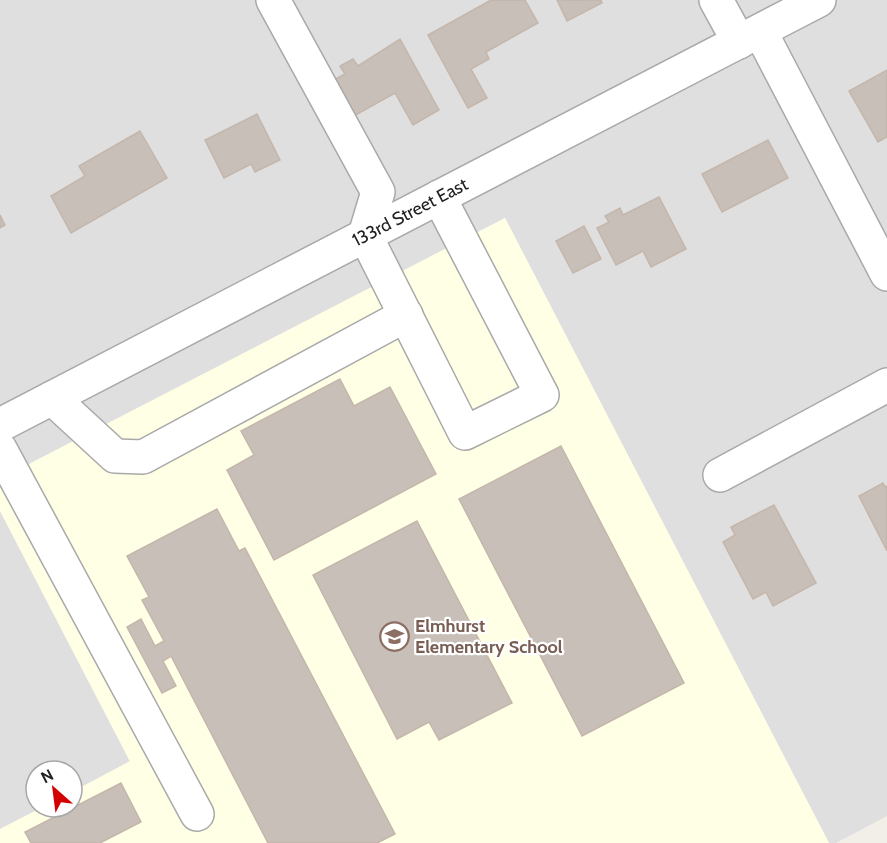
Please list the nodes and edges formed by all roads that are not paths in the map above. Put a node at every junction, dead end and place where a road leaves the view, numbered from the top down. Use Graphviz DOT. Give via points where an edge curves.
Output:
graph roads {
  1 [pos="273,0"];
  2 [pos="716,0"];
  3 [pos="819,0"];
  4 [pos="750,36"];
  5 [pos="440,197"];
  6 [pos="366,235"];
  7 [pos="887,274"];
  8 [pos="405,315"];
  9 [pos="887,385"];
  10 [pos="52,398"];
  11 [pos="0,425"];
  12 [pos="0,449"];
  13 [pos="720,475"];
  14 [pos="197,814"];
  1 -- 6 [label="street" via="378,192"];
  2 -- 4 [label="street"];
  3 -- 4 [label="street, 133rd Street East"];
  4 -- 5 [label="street, 133rd Street East"];
  4 -- 7 [label="street"];
  5 -- 6 [label="street, 133rd Street East"];
  5 -- 8 [label="street" via="542,395 465,433"];
  6 -- 8 [label="street"];
  6 -- 10 [label="street, 133rd Street East"];
  8 -- 10 [label="street" via="142,457 115,456"];
  9 -- 13 [label="street"];
  10 -- 11 [label="street, 133rd Street East"];
  12 -- 14 [label="street"];
}
